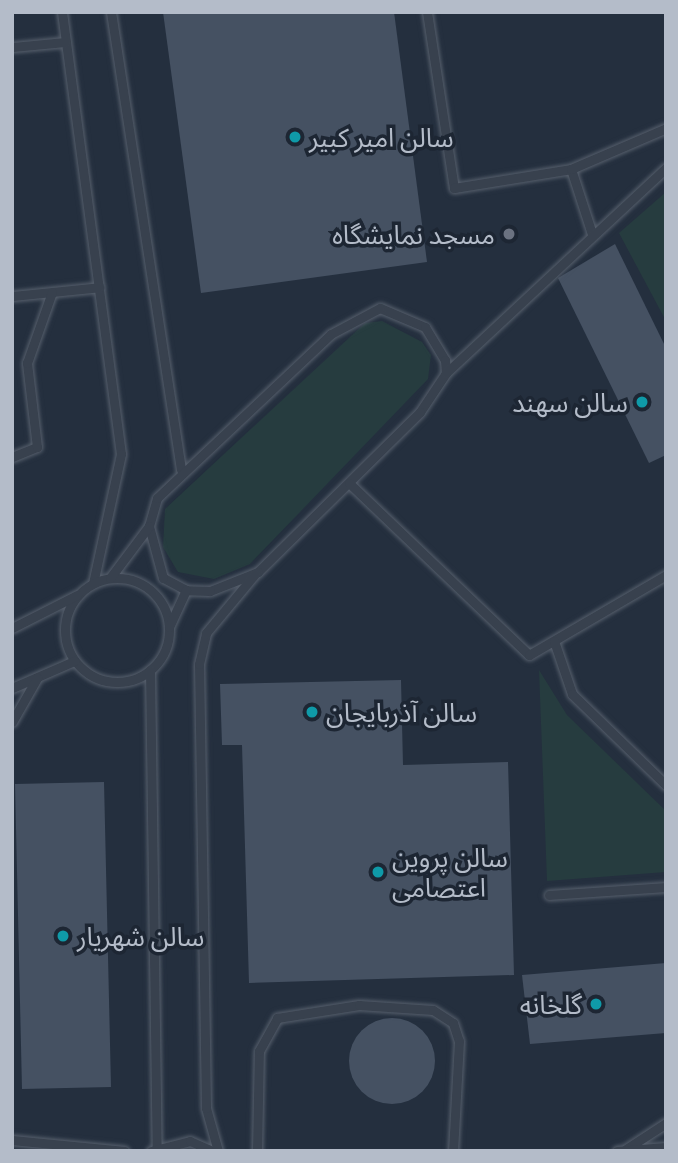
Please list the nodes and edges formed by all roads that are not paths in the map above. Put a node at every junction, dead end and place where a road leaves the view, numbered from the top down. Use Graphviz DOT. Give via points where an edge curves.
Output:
graph roads {
  1 [pos="62,12"];
  2 [pos="111,12"];
  3 [pos="427,12"];
  4 [pos="66,42"];
  5 [pos="12,47"];
  6 [pos="666,128"];
  7 [pos="666,168"];
  8 [pos="571,169"];
  9 [pos="593,234"];
  10 [pos="100,286"];
  11 [pos="52,292"];
  12 [pos="12,296"];
  13 [pos="446,373"];
  14 [pos="12,457"];
  15 [pos="181,470"];
  16 [pos="349,484"];
  17 [pos="149,526"];
  18 [pos="258,572"];
  19 [pos="666,575"];
  20 [pos="110,578"];
  21 [pos="93,583"];
  22 [pos="186,590"];
  23 [pos="78,594"];
  24 [pos="169,627"];
  25 [pos="12,628"];
  26 [pos="554,641"];
  27 [pos="74,661"];
  28 [pos="150,670"];
  29 [pos="38,677"];
  30 [pos="12,688"];
  31 [pos="12,722"];
  32 [pos="666,785"];
  33 [pos="666,887"];
  34 [pos="549,895"];
  35 [pos="666,1123"];
  36 [pos="12,1140"];
  37 [pos="666,1147"];
  38 [pos="154,1149"];
  39 [pos="621,1150"];
  40 [pos="124,1151"];
  41 [pos="212,1151"];
  42 [pos="218,1151"];
  43 [pos="257,1151"];
  44 [pos="453,1151"];
  1 -- 4 [label="lane"];
  2 -- 15 [label="lane"];
  3 -- 8 [label="lane" via="454,188"];
  4 -- 5 [label="lane"];
  4 -- 10 [label="lane"];
  6 -- 8 [label="lane"];
  7 -- 9 [label="lane"];
  8 -- 9 [label="lane"];
  9 -- 13 [label="lane"];
  10 -- 11 [label="lane"];
  10 -- 21 [label="lane" via="121,454"];
  11 -- 12 [label="lane"];
  11 -- 14 [label="lane" via="27,363 37,447"];
  13 -- 15 [label="lane" via="445,359 411,316 380,309 361,313"];
  13 -- 16 [label="lane" via="420,412"];
  15 -- 17 [label="lane" via="157,498"];
  16 -- 18 [label="lane"];
  16 -- 26 [label="lane" via="529,655"];
  17 -- 20 [label="lane"];
  17 -- 22 [label="lane" via="163,578"];
  18 -- 22 [label="lane" via="210,591"];
  18 -- 42 [label="lane" via="206,633 199,664 206,1108"];
  19 -- 26 [label="lane"];
  20 -- 21 [label="lane"];
  20 -- 24 [label="lane" via="145,586 166,610"];
  21 -- 23 [label="lane"];
  22 -- 24 [label="lane"];
  23 -- 25 [label="lane"];
  23 -- 27 [label="lane" via="64,627"];
  24 -- 28 [label="lane" via="168,643"];
  26 -- 32 [label="lane" via="572,694"];
  27 -- 28 [label="lane" via="103,681 136,679"];
  27 -- 29 [label="lane"];
  28 -- 38 [label="lane"];
  29 -- 30 [label="lane"];
  29 -- 31 [label="lane"];
  33 -- 34 [label="lane"];
  35 -- 39 [label="lane"];
  36 -- 40 [label="lane"];
  37 -- 39 [label="lane"];
  38 -- 41 [label="lane" via="190,1140"];
  43 -- 44 [label="lane" via="259,1051 278,1018 359,1005 433,1010 453,1023 459,1041"];
}
